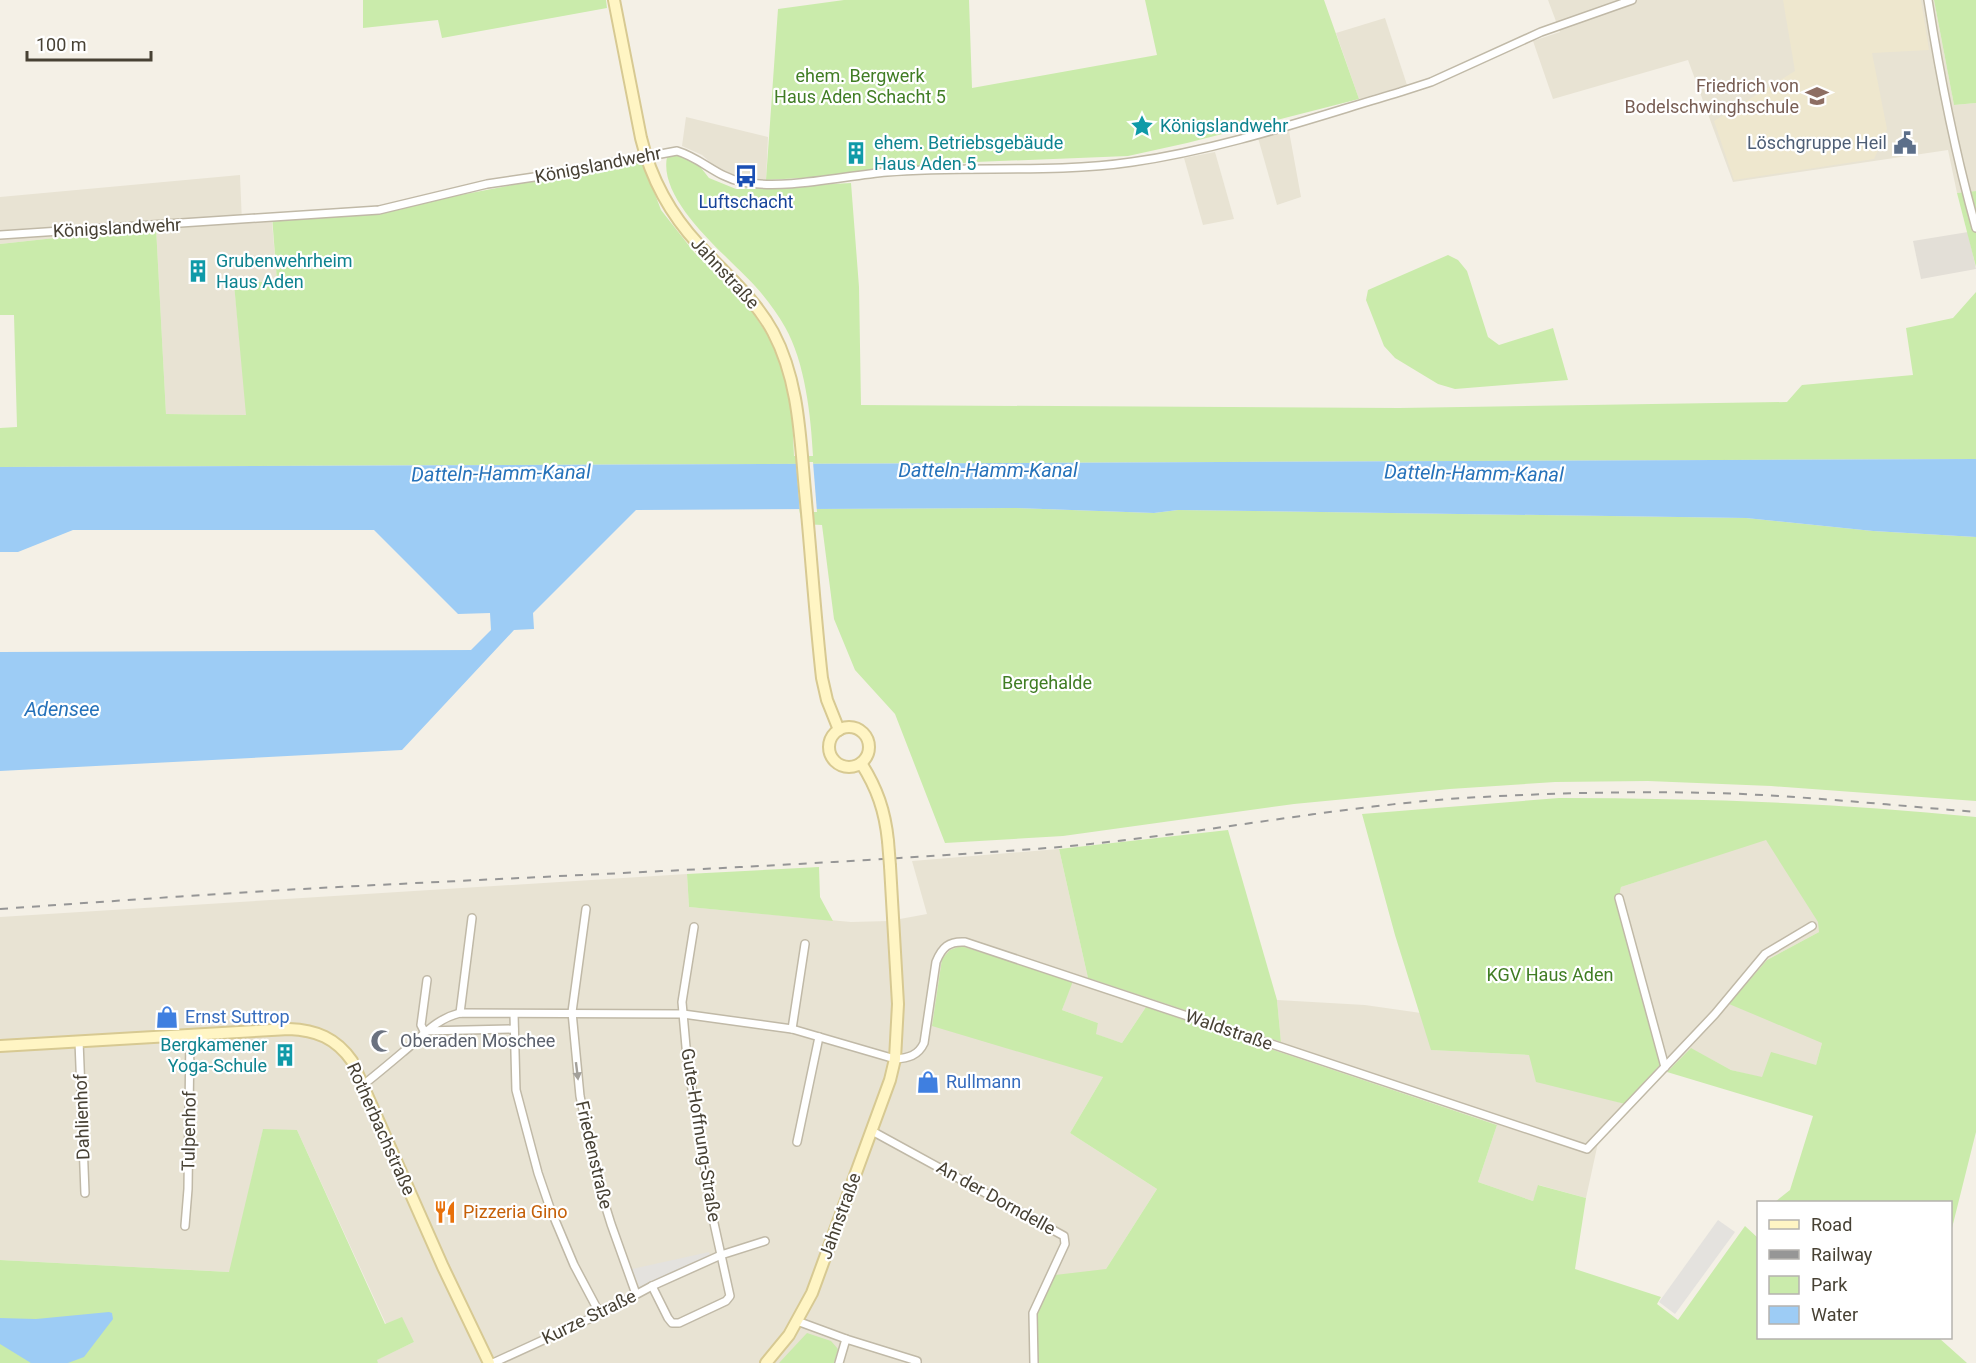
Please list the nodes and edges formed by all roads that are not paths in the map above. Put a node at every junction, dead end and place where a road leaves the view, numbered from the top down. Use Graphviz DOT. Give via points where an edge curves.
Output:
graph roads {
  1 [pos="614,0"];
  2 [pos="1632,0"];
  3 [pos="1928,0"];
  4 [pos="645,156"];
  5 [pos="1976,228"];
  6 [pos="0,236"];
  7 [pos="839,730"];
  8 [pos="861,763"];
  9 [pos="1619,898"];
  10 [pos="586,909"];
  11 [pos="472,918"];
  12 [pos="1812,926"];
  13 [pos="694,927"];
  14 [pos="805,944"];
  15 [pos="427,980"];
  16 [pos="572,1012"];
  17 [pos="460,1013"];
  18 [pos="514,1014"];
  19 [pos="683,1014"];
  20 [pos="514,1029"];
  21 [pos="792,1029"];
  22 [pos="424,1031"];
  23 [pos="190,1036"];
  24 [pos="819,1037"];
  25 [pos="79,1041"];
  26 [pos="0,1046"];
  27 [pos="895,1059"];
  28 [pos="1665,1067"];
  29 [pos="363,1085"];
  30 [pos="872,1131"];
  31 [pos="797,1142"];
  32 [pos="85,1193"];
  33 [pos="184,1226"];
  34 [pos="765,1241"];
  35 [pos="721,1255"];
  36 [pos="652,1286"];
  37 [pos="636,1294"];
  38 [pos="600,1314"];
  39 [pos="797,1321"];
  40 [pos="846,1339"];
  41 [pos="491,1363"];
  42 [pos="766,1363"];
  43 [pos="839,1363"];
  44 [pos="917,1363"];
  45 [pos="1035,1363"];
  1 -- 4 [label="main road, Jahnstraße"];
  2 -- 4 [label="street, Königslandwehr" via="1541,32 1431,82 1200,149 1130,163 887,172 768,184 732,180 697,158 677,151"];
  3 -- 5 [label="street"];
  4 -- 6 [label="street, Königslandwehr" via="488,184 379,210"];
  4 -- 7 [label="main road, Jahnstraße" via="677,219 751,299 773,333 790,373 802,455 822,678"];
  7 -- 8 [label="main road" via="858,729 867,738 869,749"];
  7 -- 8 [label="main road" via="831,739 832,756 845,766"];
  8 -- 27 [label="main road, Jahnstraße, bridge" via="881,800 886,819 898,1004"];
  9 -- 28 [label="street"];
  10 -- 16 [label="street, Friedenstraße"];
  11 -- 17 [label="street"];
  12 -- 28 [label="street" via="1765,954"];
  13 -- 19 [label="street, Gute-Hoffnung-Straße"];
  14 -- 21 [label="street"];
  15 -- 22 [label="street" via="420,1025"];
  16 -- 18 [label="street"];
  16 -- 19 [label="street"];
  16 -- 37 [label="street, Friedenstraße, one-way" via="588,1138 611,1224"];
  17 -- 18 [label="street"];
  17 -- 22 [label="street"];
  18 -- 20 [label="street"];
  19 -- 21 [label="street"];
  19 -- 35 [label="street, Gute-Hoffnung-Straße" via="692,1098"];
  20 -- 22 [label="street"];
  20 -- 38 [label="street" via="516,1090 538,1173 574,1264"];
  21 -- 24 [label="street"];
  22 -- 29 [label="street"];
  23 -- 25 [label="main road, Rotherbachstraße"];
  23 -- 29 [label="main road, Rotherbachstraße" via="312,1031 345,1051"];
  23 -- 33 [label="street, Tulpenhof"];
  24 -- 27 [label="street"];
  24 -- 31 [label="street"];
  25 -- 26 [label="main road, Rotherbachstraße"];
  25 -- 32 [label="street, Dahlienhof"];
  27 -- 28 [label="street, Waldstraße" via="910,1057 922,1048 936,962 940,951 955,941 1587,1149"];
  27 -- 30 [label="main road, Jahnstraße"];
  29 -- 41 [label="main road, Rotherbachstraße" via="443,1267"];
  30 -- 39 [label="main road, Jahnstraße" via="812,1293"];
  30 -- 45 [label="street, An der Dorndelle" via="1064,1236 1065,1244 1033,1313"];
  34 -- 35 [label="street, Kurze Straße"];
  35 -- 36 [label="street, Kurze Straße"];
  35 -- 36 [label="street, Kurze Straße" via="730,1296 679,1323 668,1318"];
  36 -- 37 [label="street, Kurze Straße"];
  37 -- 38 [label="street, Kurze Straße"];
  38 -- 41 [label="street, Kurze Straße"];
  39 -- 40 [label="street"];
  39 -- 42 [label="main road, Jahnstraße"];
  40 -- 43 [label="street"];
  40 -- 44 [label="street"];
}
